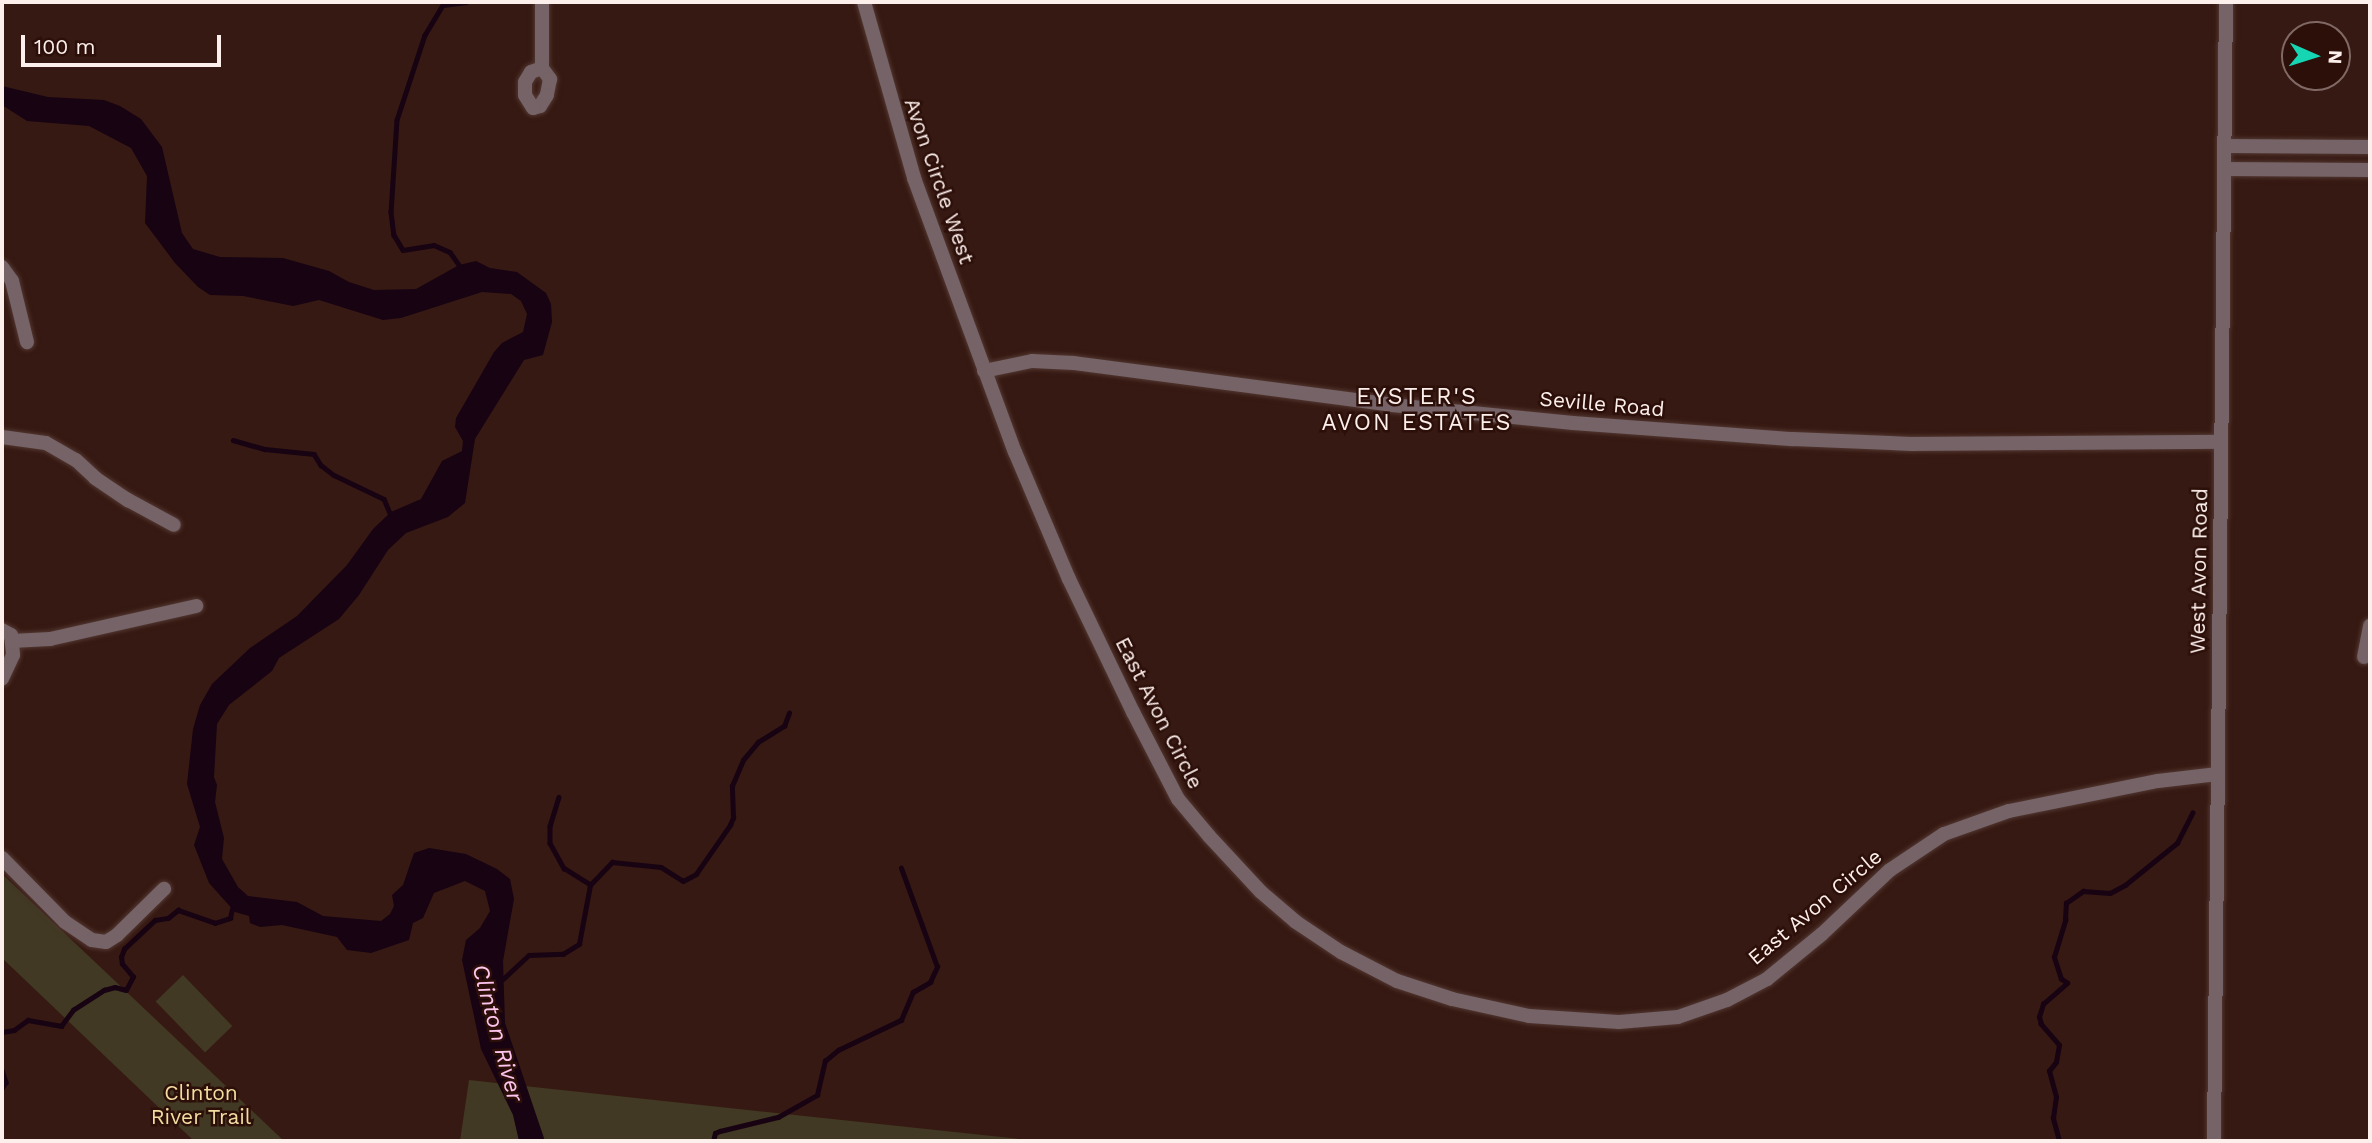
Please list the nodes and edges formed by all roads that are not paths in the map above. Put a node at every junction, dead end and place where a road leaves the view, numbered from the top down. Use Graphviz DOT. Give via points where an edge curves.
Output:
graph roads {
  1 [pos="542,2"];
  2 [pos="864,2"];
  3 [pos="2226,2"];
  4 [pos="542,68"];
  5 [pos="2226,146"];
  6 [pos="2370,147"];
  7 [pos="2225,169"];
  8 [pos="2370,170"];
  9 [pos="2,267"];
  10 [pos="27,342"];
  11 [pos="984,371"];
  12 [pos="2,437"];
  13 [pos="2221,442"];
  14 [pos="174,525"];
  15 [pos="196,606"];
  16 [pos="2370,626"];
  17 [pos="2,630"];
  18 [pos="12,641"];
  19 [pos="2364,657"];
  20 [pos="2,678"];
  21 [pos="2218,774"];
  22 [pos="2,858"];
  23 [pos="164,889"];
  24 [pos="2214,1141"];
  1 -- 4 [label="street"];
  2 -- 11 [label="street, Avon Circle West" via="914,178"];
  3 -- 5 [label="street, West Avon Road"];
  5 -- 6 [label="street"];
  5 -- 7 [label="street, West Avon Road"];
  7 -- 8 [label="street"];
  7 -- 13 [label="street, West Avon Road"];
  9 -- 10 [label="street" via="12,281"];
  11 -- 13 [label="street, Seville Road" via="1032,362 1074,363 1405,406 1793,439 1912,444"];
  11 -- 21 [label="street, East Avon Circle" via="1069,579 1178,799 1238,869 1296,922 1397,981 1441,996 1529,1016 1619,1022 1678,1017 1727,1000 1767,979 1889,870 1944,834 2010,811"];
  12 -- 14 [label="street" via="46,443"];
  13 -- 21 [label="street, West Avon Road"];
  15 -- 18 [label="street" via="50,639"];
  16 -- 19 [label="street"];
  17 -- 18 [label="street"];
  18 -- 20 [label="street" via="13,655"];
  21 -- 24 [label="street, West Avon Road"];
  22 -- 23 [label="street" via="65,922 92,940 106,942 117,935"];
}
